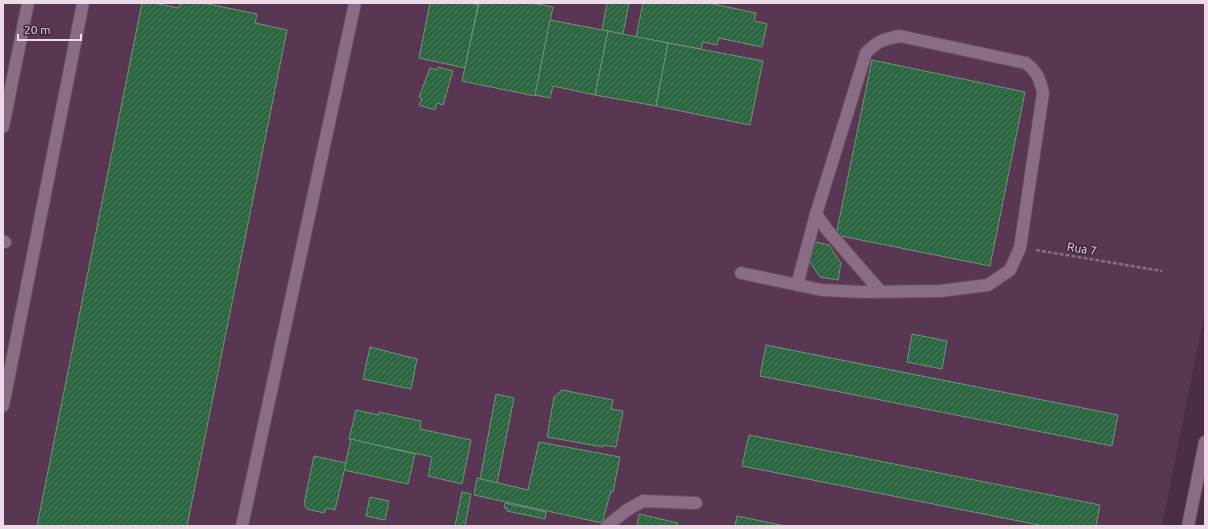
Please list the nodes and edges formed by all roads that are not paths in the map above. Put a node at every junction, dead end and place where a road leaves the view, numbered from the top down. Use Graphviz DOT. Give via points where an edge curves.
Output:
graph roads {
  1 [pos="28,3"];
  2 [pos="83,3"];
  3 [pos="354,3"];
  4 [pos="3,127"];
  5 [pos="816,214"];
  6 [pos="741,274"];
  7 [pos="797,285"];
  8 [pos="881,292"];
  9 [pos="3,406"];
  10 [pos="1205,442"];
  11 [pos="696,503"];
  12 [pos="242,526"];
  13 [pos="607,526"];
  14 [pos="1188,526"];
  1 -- 4 [label="street"];
  2 -- 9 [label="street"];
  3 -- 12 [label="street"];
  5 -- 7 [label="street"];
  5 -- 8 [label="street" via="828,232"];
  5 -- 8 [label="street" via="866,54 872,46 882,40 900,36 1026,63 1035,70 1043,93 1020,248 1010,270 988,285 940,291"];
  6 -- 7 [label="street"];
  7 -- 8 [label="street" via="822,290"];
  10 -- 14 [label="street"];
  11 -- 13 [label="street" via="643,501"];
}
